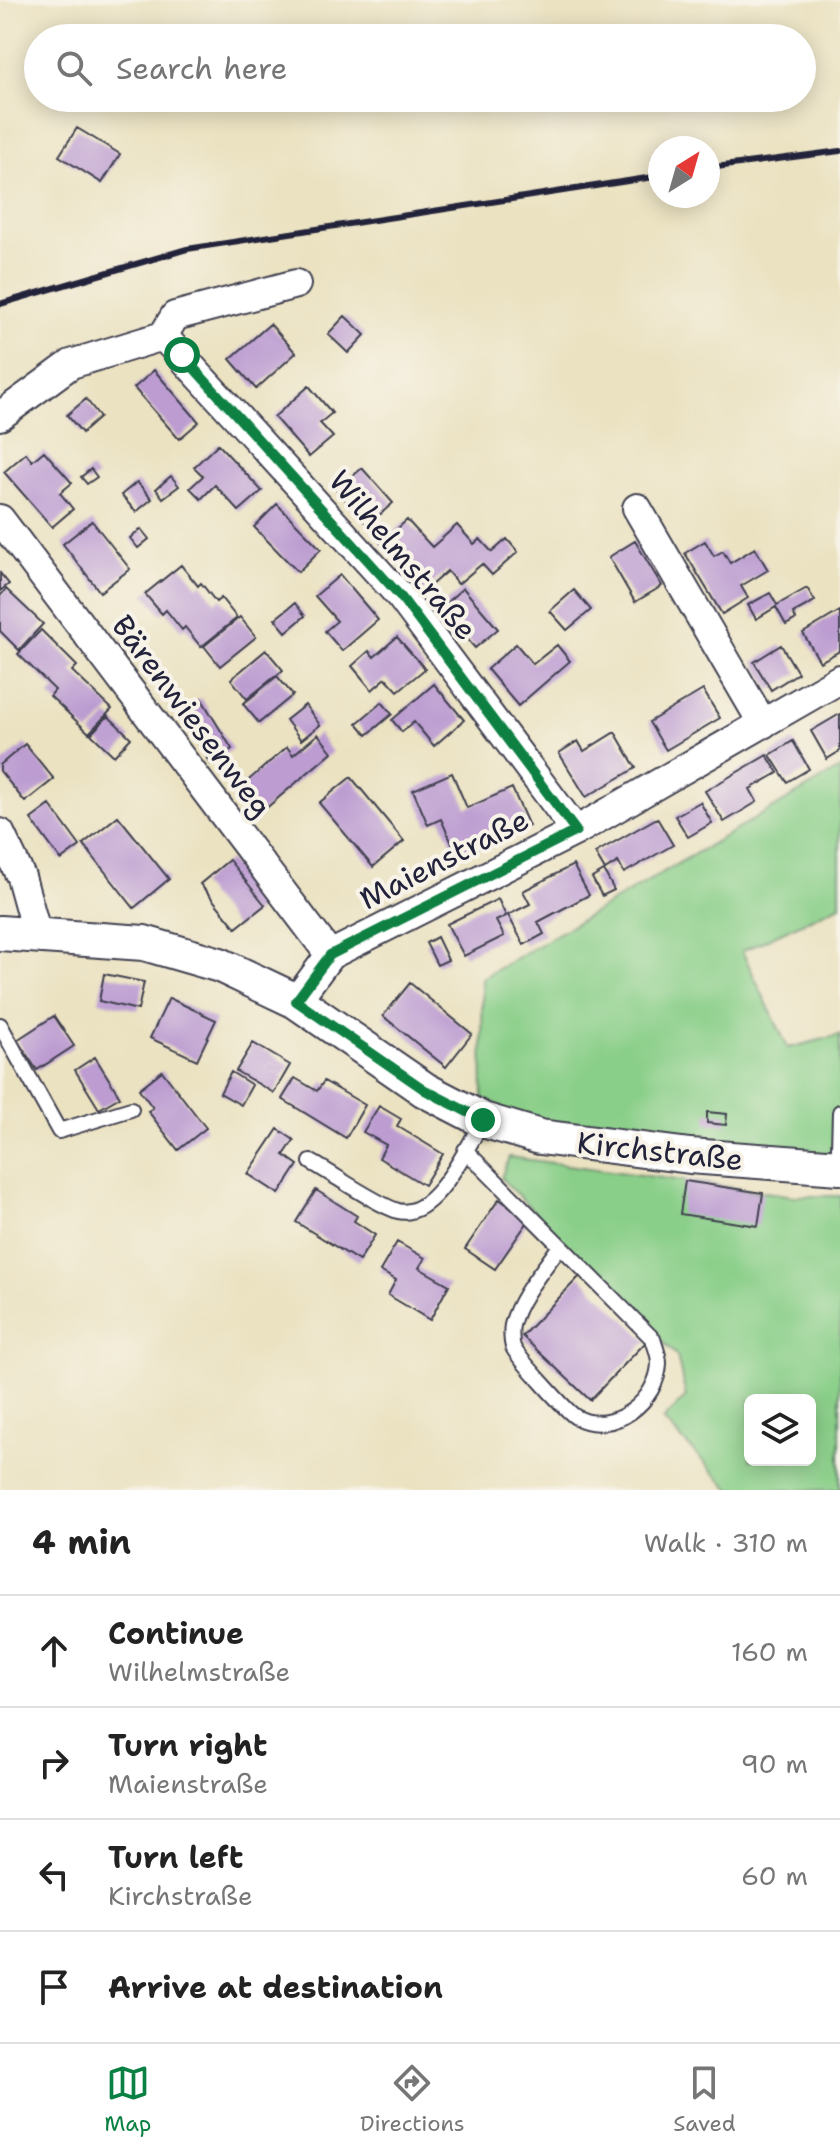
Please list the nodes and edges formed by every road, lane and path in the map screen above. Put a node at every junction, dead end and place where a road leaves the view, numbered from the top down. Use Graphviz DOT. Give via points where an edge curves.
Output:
graph roads {
  1 [pos="296,284"];
  2 [pos="163,336"];
  3 [pos="0,416"];
  4 [pos="637,508"];
  5 [pos="0,519"];
  6 [pos="840,679"];
  7 [pos="763,724"];
  8 [pos="576,831"];
  9 [pos="0,833"];
  10 [pos="0,933"];
  11 [pos="37,935"];
  12 [pos="330,955"];
  13 [pos="296,1001"];
  14 [pos="0,1025"];
  15 [pos="131,1109"];
  16 [pos="840,1112"];
  17 [pos="483,1120"];
  18 [pos="465,1150"];
  19 [pos="311,1162"];
  20 [pos="837,1166"];
  21 [pos="560,1246"];
  1 -- 2 [label="street" via="175,316"];
  2 -- 3 [label="street" via="71,364"];
  2 -- 8 [label="street, Wilhelmstraße" via="401,597"];
  4 -- 7 [label="street"];
  5 -- 12 [label="street, Bärenwiesenweg"];
  6 -- 7 [label="street, Maienstraße"];
  7 -- 8 [label="street, Maienstraße"];
  8 -- 12 [label="street, Maienstraße"];
  9 -- 11 [label="street" via="21,877"];
  10 -- 11 [label="street, Kirchstraße"];
  11 -- 13 [label="street, Kirchstraße" via="144,943 220,965"];
  12 -- 13 [label="street, Maienstraße"];
  13 -- 17 [label="street, Kirchstraße" via="425,1090"];
  14 -- 15 [label="lane" via="59,1131"];
  16 -- 20 [label="lane"];
  17 -- 18 [label="lane"];
  17 -- 20 [label="street, Kirchstraße" via="555,1139 690,1156"];
  18 -- 19 [label="lane" via="434,1200 399,1211"];
  18 -- 21 [label="lane"];
  21 -- 21 [label="lane" via="653,1339 659,1362 655,1384 621,1419 598,1424 574,1417 513,1348 512,1326 522,1304"];
}
